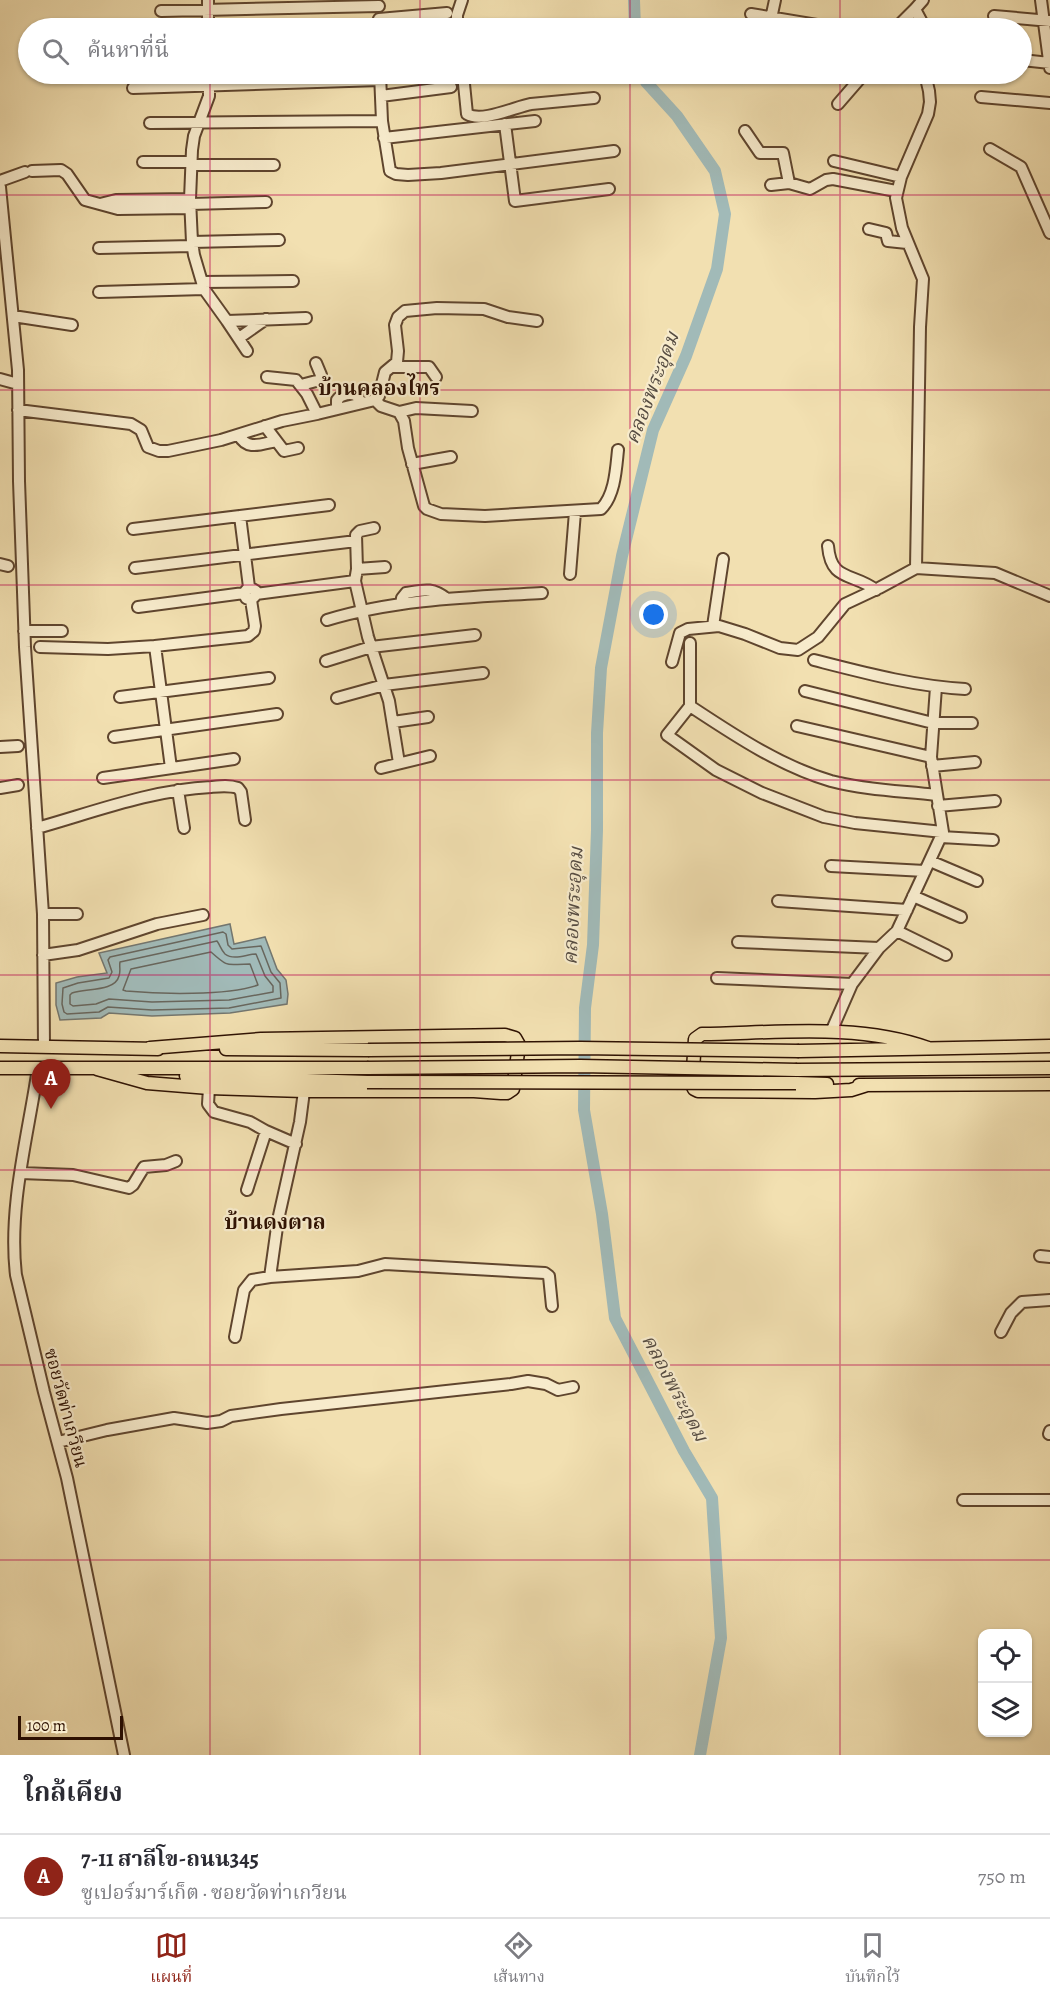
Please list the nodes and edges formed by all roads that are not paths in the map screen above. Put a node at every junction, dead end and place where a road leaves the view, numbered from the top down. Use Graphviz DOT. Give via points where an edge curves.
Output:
graph roads {
  1 [pos="462,0"];
  2 [pos="775,0"];
  3 [pos="923,0"];
  4 [pos="1041,0"];
  5 [pos="355,3"];
  6 [pos="379,3"];
  7 [pos="316,4"];
  8 [pos="208,5"];
  9 [pos="915,9"];
  10 [pos="160,11"];
  11 [pos="447,13"];
  12 [pos="751,15"];
  13 [pos="994,16"];
  14 [pos="771,17"];
  15 [pos="416,18"];
  16 [pos="457,18"];
  17 [pos="777,18"];
  18 [pos="906,18"];
  19 [pos="920,18"];
  20 [pos="1020,18"];
  21 [pos="1046,20"];
  22 [pos="1032,61"];
  23 [pos="1050,63"];
  24 [pos="1050,68"];
  25 [pos="230,84"];
  26 [pos="380,84"];
  27 [pos="464,84"];
  28 [pos="855,84"];
  29 [pos="927,84"];
  30 [pos="209,85"];
  31 [pos="451,87"];
  32 [pos="133,88"];
  33 [pos="381,96"];
  34 [pos="981,97"];
  35 [pos="594,98"];
  36 [pos="1050,103"];
  37 [pos="838,104"];
  38 [pos="382,121"];
  39 [pos="536,121"];
  40 [pos="201,122"];
  41 [pos="150,123"];
  42 [pos="505,124"];
  43 [pos="746,131"];
  44 [pos="384,138"];
  45 [pos="990,149"];
  46 [pos="614,151"];
  47 [pos="834,161"];
  48 [pos="143,162"];
  49 [pos="192,164"];
  50 [pos="274,165"];
  51 [pos="510,165"];
  52 [pos="901,177"];
  53 [pos="0,181"];
  54 [pos="789,183"];
  55 [pos="771,185"];
  56 [pos="0,187"];
  57 [pos="609,189"];
  58 [pos="896,191"];
  59 [pos="266,202"];
  60 [pos="190,204"];
  61 [pos="2,224"];
  62 [pos="869,229"];
  63 [pos="1050,233"];
  64 [pos="279,240"];
  65 [pos="907,243"];
  66 [pos="192,244"];
  67 [pos="99,248"];
  68 [pos="293,281"];
  69 [pos="203,285"];
  70 [pos="99,292"];
  71 [pos="13,316"];
  72 [pos="306,318"];
  73 [pos="266,319"];
  74 [pos="226,321"];
  75 [pos="537,321"];
  76 [pos="72,325"];
  77 [pos="239,338"];
  78 [pos="247,351"];
  79 [pos="316,363"];
  80 [pos="393,367"];
  81 [pos="267,377"];
  82 [pos="436,377"];
  83 [pos="0,379"];
  84 [pos="18,384"];
  85 [pos="301,385"];
  86 [pos="375,400"];
  87 [pos="18,410"];
  88 [pos="472,411"];
  89 [pos="399,412"];
  90 [pos="317,414"];
  91 [pos="265,426"];
  92 [pos="239,435"];
  93 [pos="276,441"];
  94 [pos="298,448"];
  95 [pos="618,450"];
  96 [pos="451,457"];
  97 [pos="412,464"];
  98 [pos="329,505"];
  99 [pos="575,512"];
  100 [pos="240,516"];
  101 [pos="374,528"];
  102 [pos="133,530"];
  103 [pos="356,541"];
  104 [pos="828,546"];
  105 [pos="244,554"];
  106 [pos="723,559"];
  107 [pos="385,567"];
  108 [pos="135,568"];
  109 [pos="916,568"];
  110 [pos="357,569"];
  111 [pos="570,574"];
  112 [pos="356,581"];
  113 [pos="876,590"];
  114 [pos="250,593"];
  115 [pos="542,593"];
  116 [pos="1050,596"];
  117 [pos="138,607"];
  118 [pos="361,610"];
  119 [pos="327,620"];
  120 [pos="712,626"];
  121 [pos="24,631"];
  122 [pos="62,631"];
  123 [pos="475,635"];
  124 [pos="690,643"];
  125 [pos="155,646"];
  126 [pos="33,647"];
  127 [pos="371,647"];
  128 [pos="814,660"];
  129 [pos="326,661"];
  130 [pos="672,662"];
  131 [pos="483,673"];
  132 [pos="269,678"];
  133 [pos="384,685"];
  134 [pos="936,687"];
  135 [pos="965,689"];
  136 [pos="805,691"];
  137 [pos="161,692"];
  138 [pos="120,697"];
  139 [pos="337,698"];
  140 [pos="690,706"];
  141 [pos="277,714"];
  142 [pos="428,717"];
  143 [pos="393,722"];
  144 [pos="933,723"];
  145 [pos="972,723"];
  146 [pos="797,726"];
  147 [pos="166,730"];
  148 [pos="114,737"];
  149 [pos="18,746"];
  150 [pos="0,747"];
  151 [pos="430,756"];
  152 [pos="234,759"];
  153 [pos="931,761"];
  154 [pos="975,762"];
  155 [pos="399,763"];
  156 [pos="171,768"];
  157 [pos="381,768"];
  158 [pos="103,778"];
  159 [pos="18,786"];
  160 [pos="0,788"];
  161 [pos="178,790"];
  162 [pos="937,801"];
  163 [pos="995,801"];
  164 [pos="245,820"];
  165 [pos="37,828"];
  166 [pos="184,828"];
  167 [pos="942,835"];
  168 [pos="993,840"];
  169 [pos="831,866"];
  170 [pos="927,866"];
  171 [pos="976,881"];
  172 [pos="913,896"];
  173 [pos="778,901"];
  174 [pos="907,910"];
  175 [pos="43,914"];
  176 [pos="77,914"];
  177 [pos="203,915"];
  178 [pos="961,917"];
  179 [pos="897,932"];
  180 [pos="738,942"];
  181 [pos="879,948"];
  182 [pos="43,955"];
  183 [pos="946,955"];
  184 [pos="717,978"];
  185 [pos="852,984"];
  186 [pos="831,1032"];
  187 [pos="0,1046"];
  188 [pos="44,1046"];
  189 [pos="1050,1046"];
  190 [pos="150,1048"];
  191 [pos="928,1048"];
  192 [pos="0,1068"];
  193 [pos="38,1068"];
  194 [pos="1050,1068"];
  195 [pos="97,1069"];
  196 [pos="138,1069"];
  197 [pos="796,1076"];
  198 [pos="1050,1084"];
  199 [pos="867,1086"];
  200 [pos="209,1088"];
  201 [pos="303,1091"];
  202 [pos="266,1131"];
  203 [pos="296,1144"];
  204 [pos="176,1161"];
  205 [pos="21,1173"];
  206 [pos="247,1190"];
  207 [pos="270,1277"];
  208 [pos="1050,1300"];
  209 [pos="552,1306"];
  210 [pos="1001,1332"];
  211 [pos="235,1337"];
  212 [pos="573,1387"];
  213 [pos="58,1442"];
  214 [pos="963,1500"];
  215 [pos="1050,1500"];
  216 [pos="124,1755"];
  1 -- 16 [label="street"];
  2 -- 14 [label="street"];
  3 -- 9 [label="street"];
  4 -- 21 [label="street"];
  5 -- 6 [label="street"];
  5 -- 7 [label="street"];
  7 -- 8 [label="street"];
  8 -- 10 [label="street"];
  9 -- 18 [label="street"];
  9 -- 19 [label="street"];
  11 -- 15 [label="street"];
  12 -- 14 [label="street"];
  13 -- 20 [label="street"];
  14 -- 17 [label="street"];
  21 -- 23 [label="street"];
  22 -- 23 [label="street"];
  23 -- 24 [label="street"];
  25 -- 30 [label="street"];
  26 -- 33 [label="street"];
  27 -- 35 [label="street" via="467,114 473,117 522,106"];
  28 -- 37 [label="street"];
  29 -- 52 [label="street" via="928,114"];
  30 -- 32 [label="street"];
  30 -- 40 [label="street"];
  31 -- 33 [label="street"];
  33 -- 38 [label="street"];
  34 -- 36 [label="street"];
  38 -- 40 [label="street"];
  38 -- 44 [label="street"];
  39 -- 42 [label="street"];
  40 -- 41 [label="street"];
  40 -- 49 [label="street" via="194,136"];
  42 -- 44 [label="street"];
  42 -- 51 [label="street"];
  43 -- 54 [label="street" via="760,153 783,153"];
  44 -- 51 [label="street" via="390,171 396,174"];
  45 -- 63 [label="street" via="1022,167"];
  46 -- 51 [label="street"];
  47 -- 52 [label="street"];
  48 -- 49 [label="street"];
  49 -- 50 [label="street"];
  49 -- 60 [label="street"];
  51 -- 57 [label="street" via="515,201"];
  52 -- 58 [label="street"];
  53 -- 60 [label="street" via="29,171 61,170 85,200 100,204 116,200"];
  54 -- 55 [label="street"];
  54 -- 58 [label="street" via="810,189 832,179"];
  56 -- 61 [label="street"];
  58 -- 65 [label="street"];
  59 -- 60 [label="street"];
  60 -- 66 [label="street"];
  61 -- 71 [label="street"];
  62 -- 65 [label="street" via="886,233 890,243"];
  64 -- 66 [label="street"];
  65 -- 109 [label="street" via="924,290"];
  66 -- 67 [label="street"];
  66 -- 69 [label="street"];
  68 -- 69 [label="street"];
  69 -- 70 [label="street"];
  69 -- 74 [label="street"];
  71 -- 76 [label="street"];
  71 -- 84 [label="street"];
  72 -- 73 [label="street"];
  73 -- 74 [label="street"];
  73 -- 77 [label="street"];
  74 -- 77 [label="street"];
  75 -- 80 [label="street" via="484,309 405,311 396,321 398,358"];
  77 -- 78 [label="street"];
  79 -- 85 [label="street" via="320,380"];
  80 -- 82 [label="street" via="429,367"];
  80 -- 86 [label="street" via="386,372 380,396"];
  81 -- 85 [label="street" via="290,378"];
  83 -- 84 [label="street"];
  84 -- 87 [label="street"];
  85 -- 90 [label="street"];
  86 -- 89 [label="street"];
  86 -- 90 [label="street"];
  87 -- 92 [label="street" via="131,424 141,430 148,447 159,451"];
  87 -- 121 [label="street"];
  88 -- 89 [label="street" via="416,408"];
  89 -- 97 [label="street"];
  90 -- 91 [label="street"];
  91 -- 92 [label="street"];
  91 -- 93 [label="street"];
  92 -- 93 [label="street" via="248,445"];
  93 -- 94 [label="street" via="284,451"];
  95 -- 99 [label="street" via="616,472 605,504 601,509"];
  96 -- 97 [label="street"];
  97 -- 99 [label="street" via="424,506 432,512 485,516"];
  98 -- 100 [label="street"];
  99 -- 111 [label="street"];
  100 -- 102 [label="street"];
  100 -- 105 [label="street"];
  101 -- 103 [label="street" via="358,532"];
  103 -- 105 [label="street"];
  103 -- 110 [label="street"];
  104 -- 113 [label="street" via="836,571"];
  105 -- 108 [label="street"];
  105 -- 114 [label="street"];
  106 -- 120 [label="street"];
  107 -- 110 [label="street"];
  109 -- 113 [label="street"];
  109 -- 116 [label="street" via="995,573"];
  110 -- 112 [label="street"];
  112 -- 114 [label="street"];
  112 -- 118 [label="street"];
  113 -- 120 [label="street" via="845,604 818,637 798,650"];
  114 -- 117 [label="street"];
  114 -- 125 [label="street" via="255,626 248,636"];
  115 -- 118 [label="street"];
  118 -- 119 [label="street"];
  118 -- 127 [label="street"];
  120 -- 130 [label="street" via="688,628 680,633"];
  121 -- 122 [label="street"];
  121 -- 126 [label="street"];
  123 -- 127 [label="street"];
  124 -- 140 [label="street"];
  125 -- 126 [label="street"];
  125 -- 137 [label="street"];
  126 -- 165 [label="street"];
  127 -- 129 [label="street"];
  127 -- 133 [label="street"];
  128 -- 134 [label="street" via="903,683"];
  131 -- 133 [label="street"];
  132 -- 137 [label="street"];
  133 -- 139 [label="street"];
  133 -- 143 [label="street"];
  134 -- 135 [label="street"];
  134 -- 144 [label="street"];
  136 -- 144 [label="street"];
  137 -- 138 [label="street"];
  137 -- 147 [label="street"];
  140 -- 162 [label="street" via="784,762 832,781"];
  140 -- 167 [label="street" via="667,735 716,770 824,817"];
  141 -- 147 [label="street"];
  142 -- 143 [label="street"];
  143 -- 155 [label="street"];
  144 -- 145 [label="street"];
  144 -- 153 [label="street"];
  146 -- 153 [label="street"];
  147 -- 148 [label="street"];
  147 -- 156 [label="street"];
  149 -- 150 [label="street"];
  151 -- 155 [label="street"];
  152 -- 156 [label="street"];
  153 -- 154 [label="street"];
  153 -- 162 [label="street"];
  155 -- 157 [label="street"];
  156 -- 158 [label="street"];
  159 -- 160 [label="street"];
  161 -- 164 [label="street" via="238,788"];
  161 -- 165 [label="street"];
  161 -- 166 [label="street"];
  162 -- 163 [label="street"];
  162 -- 167 [label="street"];
  165 -- 175 [label="street"];
  167 -- 168 [label="street"];
  167 -- 170 [label="street"];
  169 -- 170 [label="street"];
  170 -- 171 [label="street"];
  170 -- 172 [label="street"];
  172 -- 174 [label="street"];
  172 -- 178 [label="street"];
  173 -- 174 [label="street"];
  174 -- 179 [label="street"];
  175 -- 176 [label="street"];
  175 -- 182 [label="street"];
  177 -- 182 [label="street" via="157,924 78,950"];
  179 -- 181 [label="street"];
  179 -- 183 [label="street"];
  180 -- 181 [label="street"];
  181 -- 185 [label="street"];
  182 -- 188 [label="street"];
  184 -- 185 [label="street"];
  185 -- 186 [label="street"];
  186 -- 191 [label="main road" via="865,1034"];
  186 -- 199 [label="main road" via="698,1035 693,1089 815,1092"];
  187 -- 188 [label="main road"];
  188 -- 190 [label="main road"];
  189 -- 191 [label="main road"];
  190 -- 191 [label="main road, bridge"];
  190 -- 201 [label="main road" via="271,1039 505,1035 515,1038 519,1045 513,1089 507,1093"];
  192 -- 193 [label="main road"];
  193 -- 195 [label="main road"];
  193 -- 205 [label="street, ซอยวัดท่าเกวียน"];
  194 -- 197 [label="main road"];
  195 -- 196 [label="main road"];
  195 -- 200 [label="main road" via="147,1083"];
  196 -- 197 [label="main road, bridge" via="580,1066"];
  196 -- 197 [label="main road, bridge" via="209,1077 367,1082"];
  197 -- 199 [label="main road"];
  198 -- 199 [label="main road"];
  200 -- 201 [label="main road"];
  200 -- 202 [label="street" via="208,1104 213,1112 250,1122"];
  201 -- 203 [label="street"];
  202 -- 203 [label="street"];
  202 -- 206 [label="street"];
  203 -- 207 [label="street"];
  204 -- 205 [label="street" via="144,1167 129,1188 73,1175"];
  205 -- 213 [label="street, ซอยวัดท่าเกวียน" via="16,1275"];
  207 -- 209 [label="street" via="358,1271 385,1264 545,1273 550,1280"];
  207 -- 211 [label="street" via="252,1281 244,1290"];
  208 -- 210 [label="street" via="1022,1302"];
  212 -- 213 [label="street" via="558,1390 523,1381 281,1409 207,1423 174,1418"];
  213 -- 216 [label="street, ซอยวัดท่าเกวียน"];
  214 -- 215 [label="street"];
}
